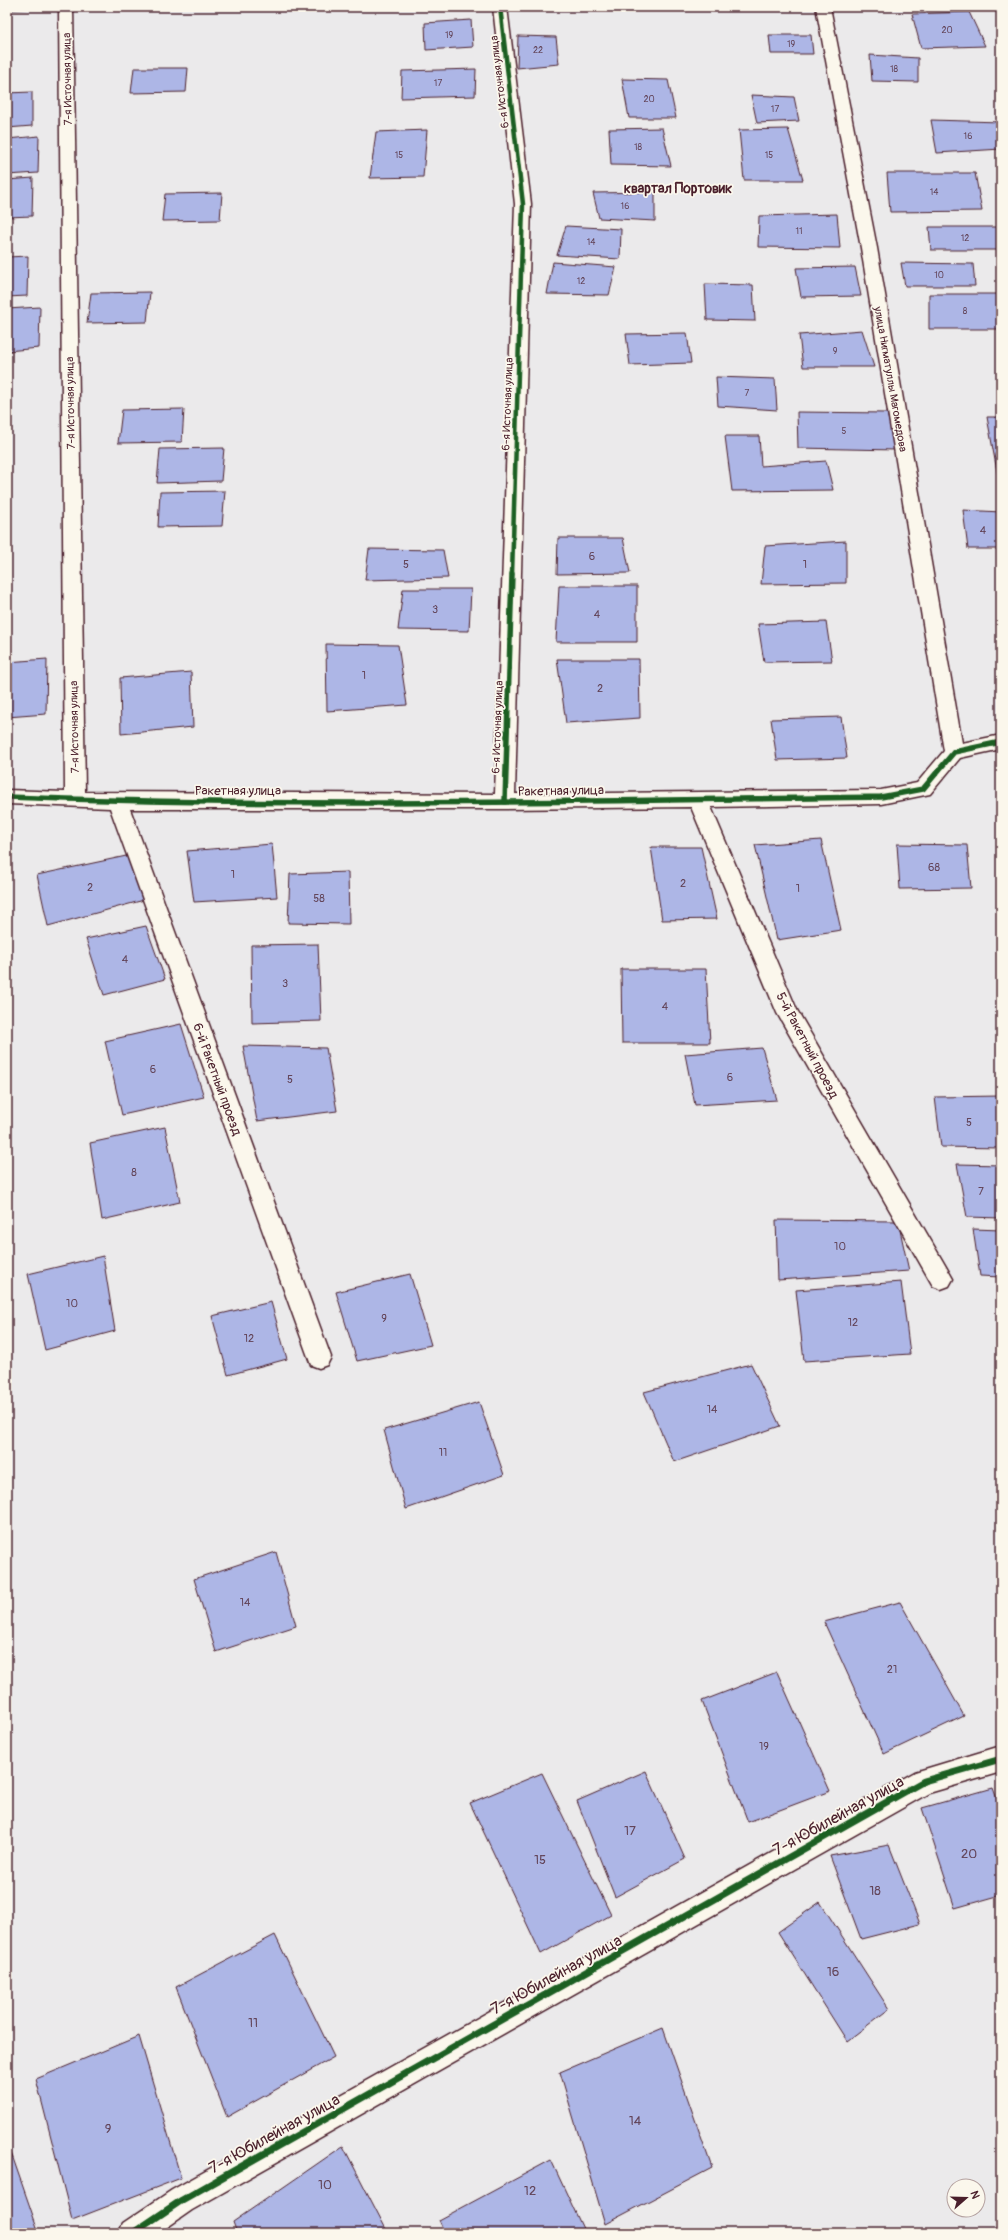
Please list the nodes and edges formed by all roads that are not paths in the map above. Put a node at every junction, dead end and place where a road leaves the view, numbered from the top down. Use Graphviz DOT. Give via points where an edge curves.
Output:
graph roads {
  1 [pos="66,7"];
  2 [pos="500,7"];
  3 [pos="823,7"];
  4 [pos="1001,742"];
  5 [pos="954,752"];
  6 [pos="7,797"];
  7 [pos="75,799"];
  8 [pos="698,799"];
  9 [pos="117,801"];
  10 [pos="505,802"];
  11 [pos="941,1279"];
  12 [pos="319,1357"];
  13 [pos="1001,1760"];
  14 [pos="133,2233"];
  1 -- 7 [label="street, 7-я Источная улица"];
  2 -- 10 [label="street, 6-я Источная улица" via="523,204"];
  3 -- 5 [label="street, улица Нигматуллы Магомедова" via="870,256"];
  4 -- 5 [label="street"];
  5 -- 8 [label="street, Ракетная улица" via="923,789 881,797"];
  6 -- 7 [label="street, Ракетная улица"];
  7 -- 9 [label="street, Ракетная улица"];
  8 -- 10 [label="street, Ракетная улица"];
  8 -- 11 [label="street, 5-й Ракетный проезд" via="788,1013"];
  9 -- 10 [label="street, Ракетная улица"];
  9 -- 12 [label="street, 6-й Ракетный проезд"];
  13 -- 14 [label="street, 7-я Юбилейная улица" via="924,1781 189,2196"];
}
